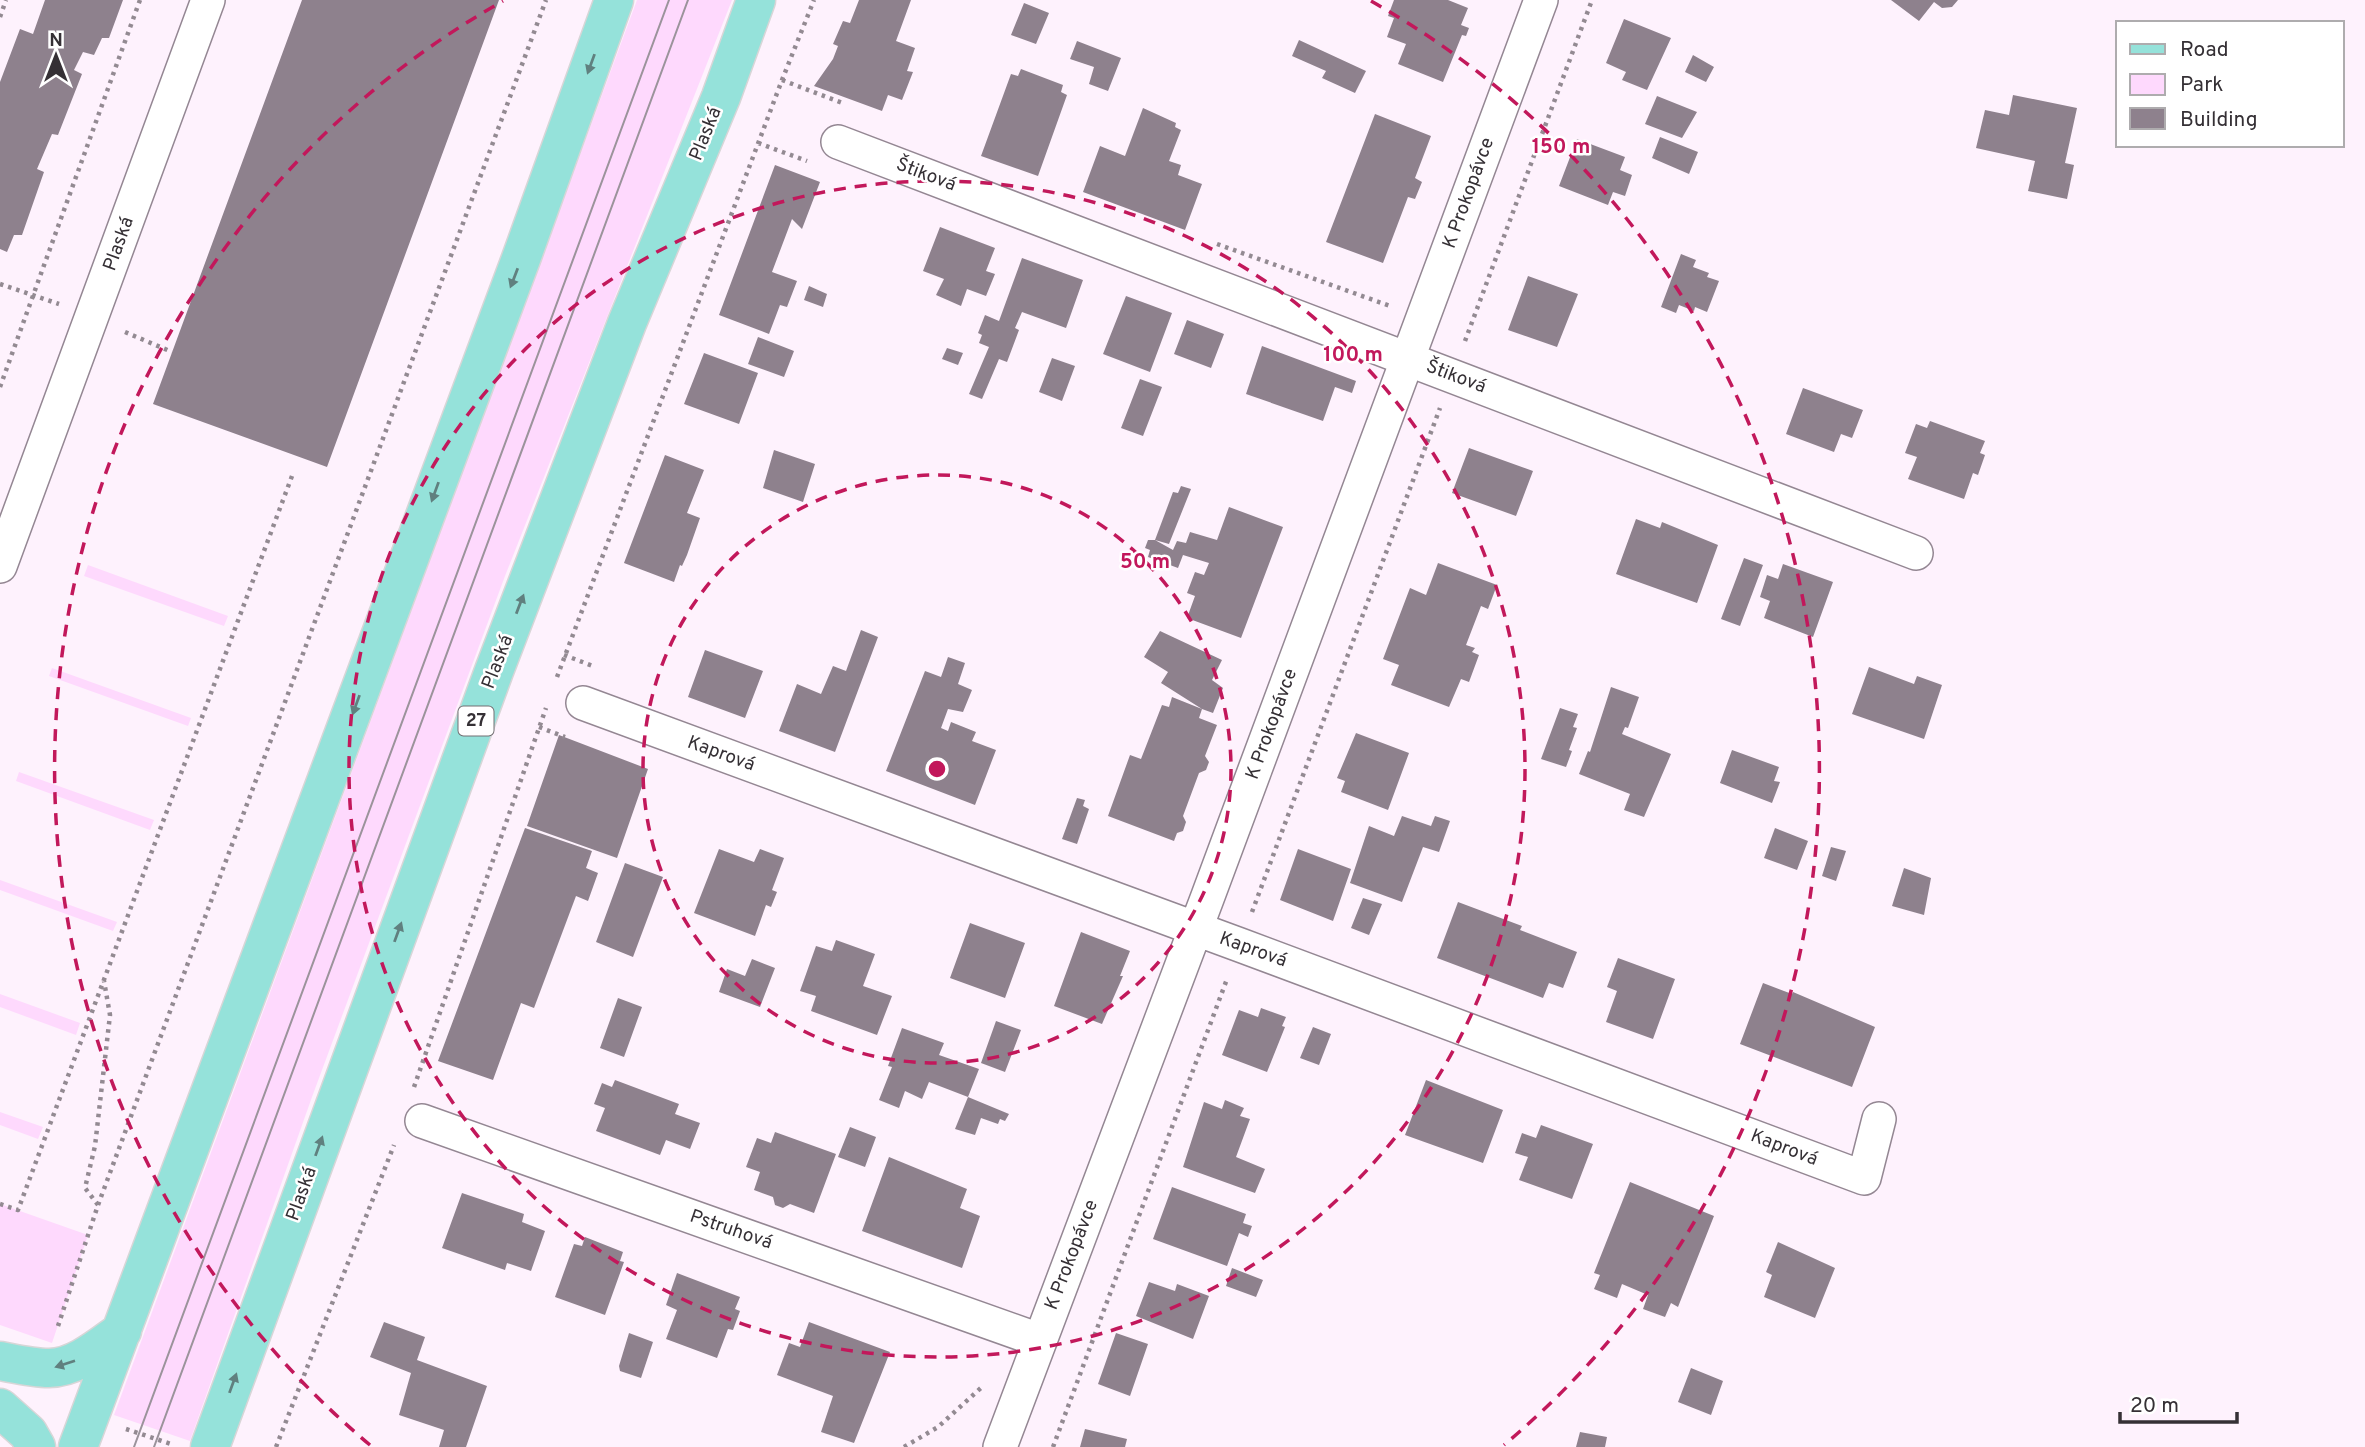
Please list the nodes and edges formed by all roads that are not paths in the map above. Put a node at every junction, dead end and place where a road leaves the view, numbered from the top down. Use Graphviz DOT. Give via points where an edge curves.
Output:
graph roads {
  1 [pos="208,0"];
  2 [pos="614,0"];
  3 [pos="756,0"];
  4 [pos="1541,0"];
  5 [pos="838,142"];
  6 [pos="1407,358"];
  7 [pos="1916,553"];
  8 [pos="0,566"];
  9 [pos="583,703"];
  10 [pos="1196,929"];
  11 [pos="417,1109"];
  12 [pos="1879,1119"];
  13 [pos="122,1331"];
  14 [pos="1039,1340"];
  15 [pos="0,1361"];
  16 [pos="0,1408"];
  17 [pos="36,1447"];
  18 [pos="78,1447"];
  19 [pos="210,1447"];
  20 [pos="1000,1447"];
  1 -- 8 [label="street, Plaská"];
  2 -- 13 [label="main road, one-way"];
  19 -- 3 [label="main road, Plaská / 27, one-way" via="494,671"];
  4 -- 6 [label="street, K Prokopávce"];
  5 -- 6 [label="street, Štiková"];
  6 -- 7 [label="street, Štiková"];
  6 -- 10 [label="street, K Prokopávce"];
  9 -- 10 [label="street, Kaprová"];
  10 -- 12 [label="street, Kaprová" via="1864,1178"];
  10 -- 14 [label="street, K Prokopávce"];
  11 -- 14 [label="street, Pstruhová"];
  13 -- 15 [label="main road, one-way" via="72,1363 52,1368"];
  13 -- 18 [label="main road"];
  14 -- 20 [label="street, K Prokopávce"];
  16 -- 17 [label="main road" via="28,1433"];
}
